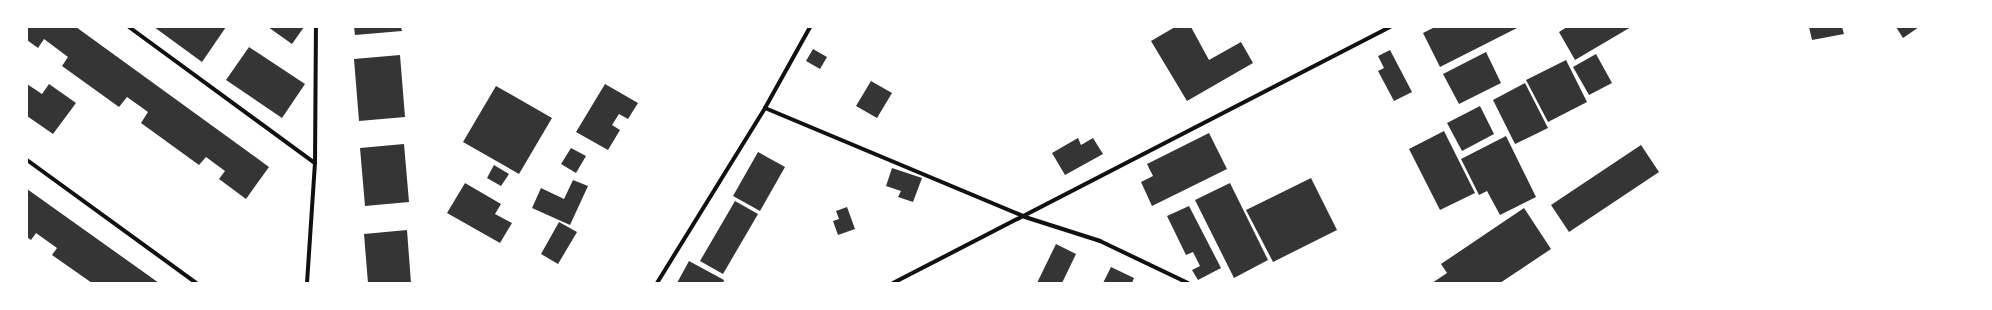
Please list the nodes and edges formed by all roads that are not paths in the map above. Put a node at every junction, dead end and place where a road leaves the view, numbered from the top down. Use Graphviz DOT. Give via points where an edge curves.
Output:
graph roads {
  1 [pos="128,27"];
  2 [pos="316,27"];
  3 [pos="810,27"];
  4 [pos="1390,27"];
  5 [pos="765,108"];
  6 [pos="27,160"];
  7 [pos="315,163"];
  8 [pos="1025,217"];
  9 [pos="196,283"];
  10 [pos="307,283"];
  11 [pos="657,283"];
  12 [pos="893,283"];
  13 [pos="1188,283"];
  1 -- 7 [label="street"];
  2 -- 7 [label="street"];
  3 -- 5 [label="street"];
  4 -- 8 [label="street"];
  5 -- 8 [label="street"];
  5 -- 11 [label="street"];
  6 -- 9 [label="street"];
  7 -- 10 [label="street"];
  8 -- 12 [label="street"];
  8 -- 13 [label="street" via="1100,241"];
}
